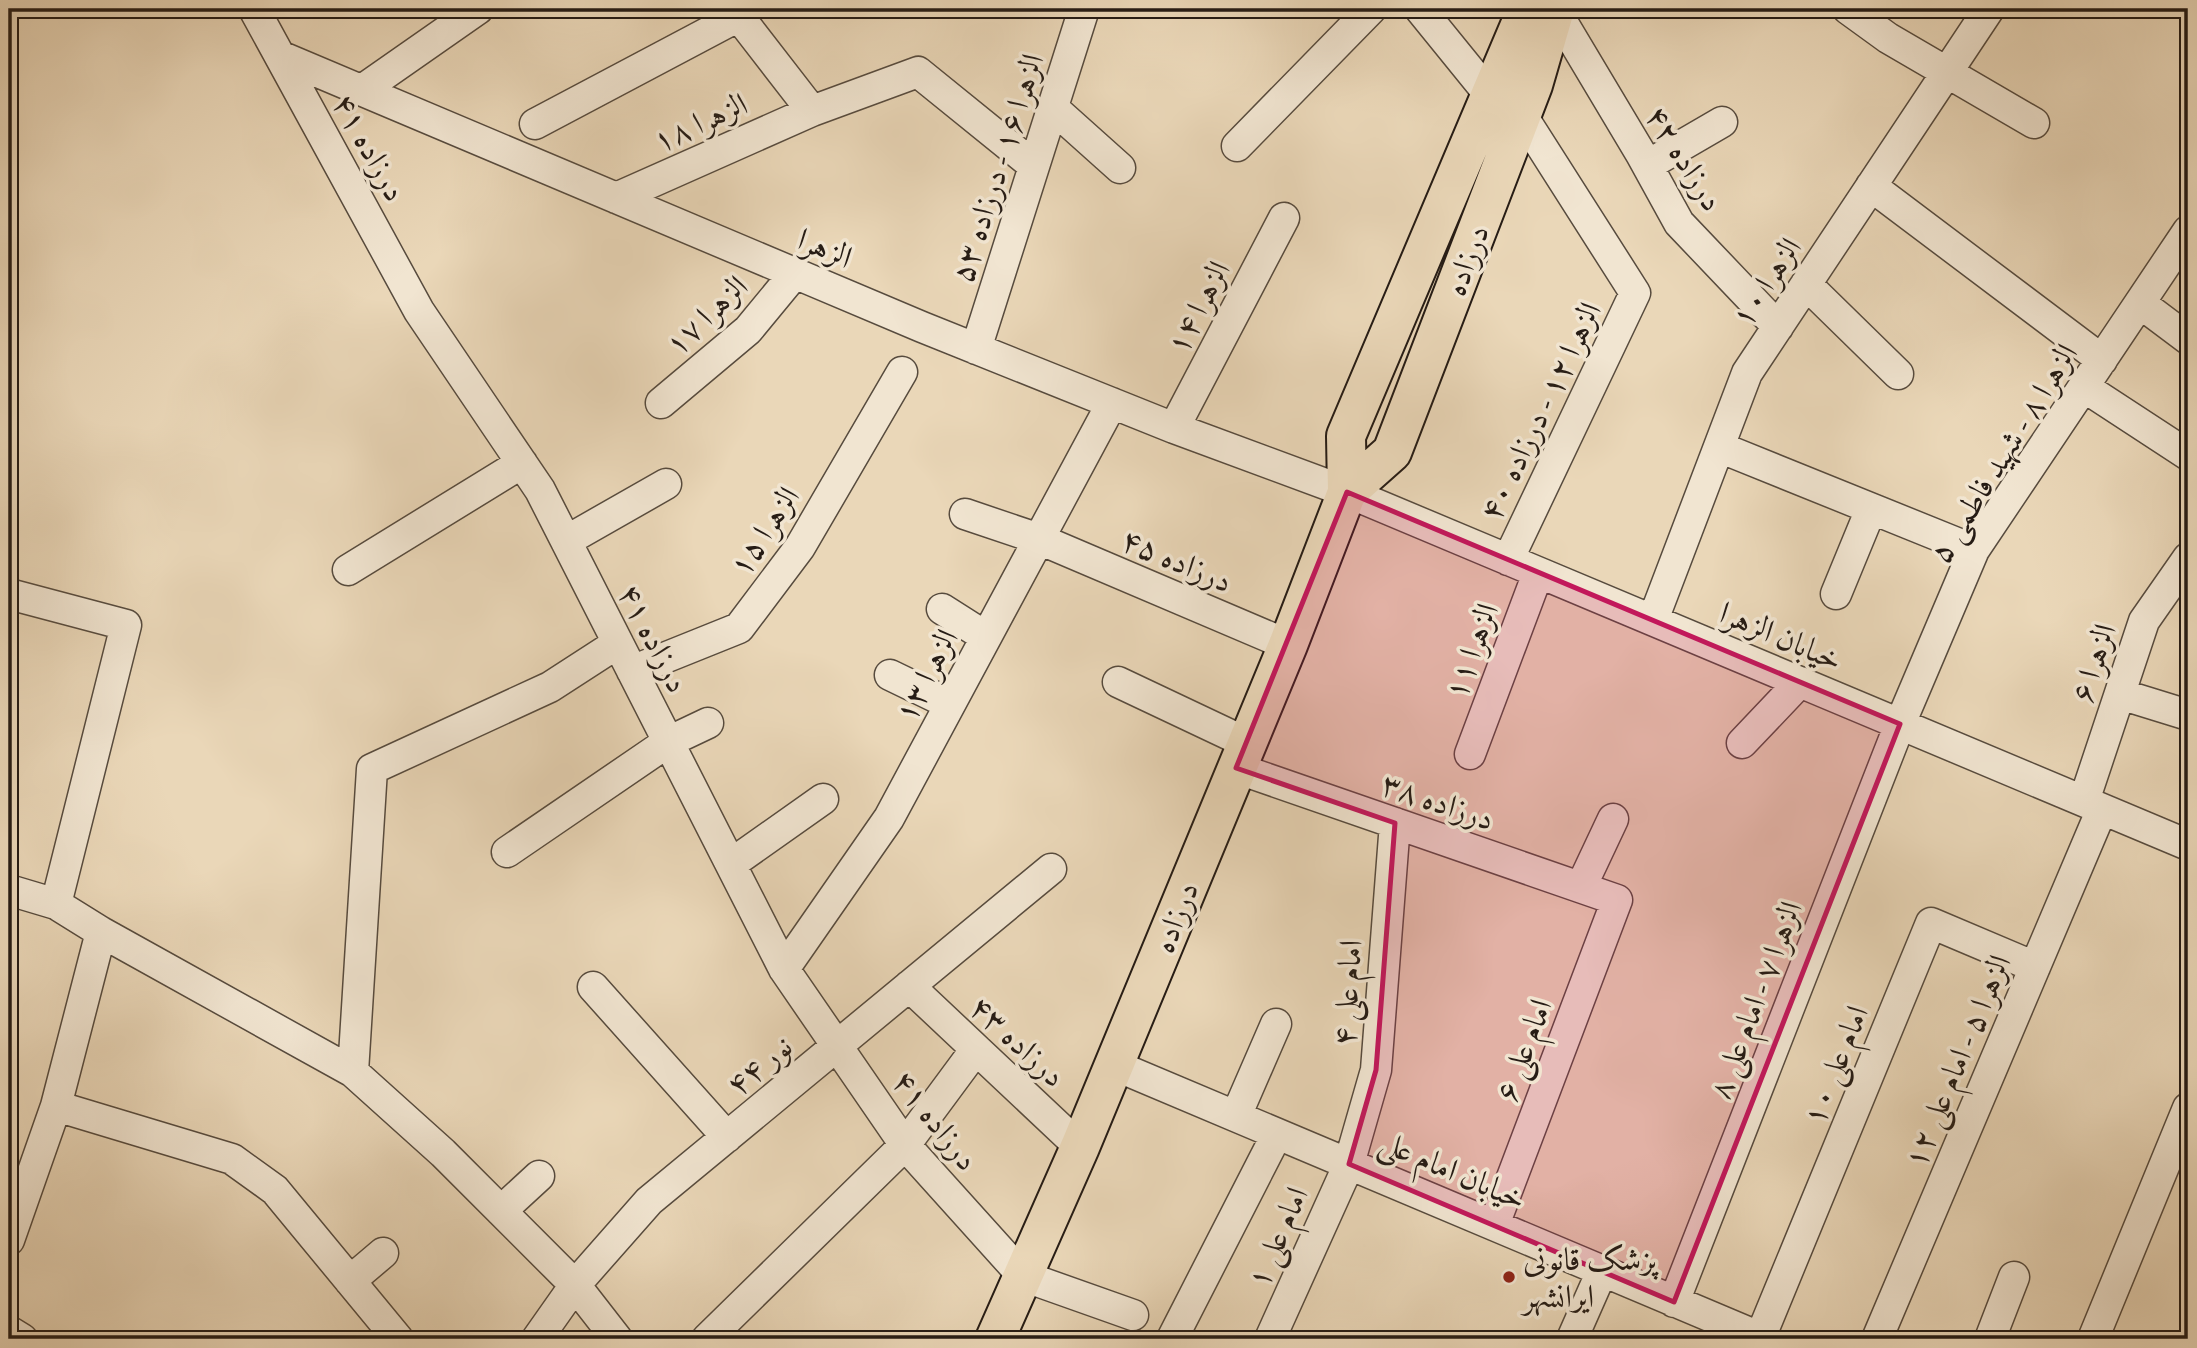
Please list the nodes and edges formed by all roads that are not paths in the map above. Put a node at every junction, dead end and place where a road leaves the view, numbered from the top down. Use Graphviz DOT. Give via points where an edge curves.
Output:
graph roads {
  1 [pos="254,9"];
  2 [pos="478,9"];
  3 [pos="1084,9"];
  4 [pos="1371,9"];
  5 [pos="1420,9"];
  6 [pos="1527,9"];
  7 [pos="1555,9"];
  8 [pos="1848,9"];
  9 [pos="1989,9"];
  10 [pos="736,13"];
  11 [pos="280,55"];
  12 [pos="1947,71"];
  13 [pos="362,90"];
  14 [pos="1489,94"];
  15 [pos="1053,108"];
  16 [pos="812,111"];
  17 [pos="1521,114"];
  18 [pos="1722,122"];
  19 [pos="2034,123"];
  20 [pos="536,124"];
  21 [pos="1237,146"];
  22 [pos="1648,165"];
  23 [pos="1034,166"];
  24 [pos="1120,168"];
  25 [pos="1871,186"];
  26 [pos="616,198"];
  27 [pos="1284,218"];
  28 [pos="2188,231"];
  29 [pos="795,273"];
  30 [pos="1806,284"];
  31 [pos="2140,303"];
  32 [pos="1778,327"];
  33 [pos="2188,339"];
  34 [pos="976,349"];
  35 [pos="2102,360"];
  36 [pos="902,372"];
  37 [pos="1898,374"];
  38 [pos="2084,387"];
  39 [pos="661,403"];
  40 [pos="1112,403"];
  41 [pos="1174,428"];
  42 [pos="1718,447"];
  43 [pos="2188,455"];
  44 [pos="522,463"];
  45 [pos="666,484"];
  46 [pos="1347,492"];
  47 [pos="1871,509"];
  48 [pos="965,513"];
  49 [pos="1039,539"];
  50 [pos="566,541"];
  51 [pos="1974,550"];
  52 [pos="2188,558"];
  53 [pos="1508,560"];
  54 [pos="348,570"];
  55 [pos="1538,573"];
  56 [pos="9,594"];
  57 [pos="1836,594"];
  58 [pos="942,609"];
  59 [pos="1653,621"];
  60 [pos="986,637"];
  61 [pos="618,643"];
  62 [pos="1288,645"];
  63 [pos="632,671"];
  64 [pos="890,676"];
  65 [pos="1118,682"];
  66 [pos="1800,682"];
  67 [pos="2120,694"];
  68 [pos="950,704"];
  69 [pos="2188,715"];
  70 [pos="708,723"];
  71 [pos="1900,724"];
  72 [pos="668,742"];
  73 [pos="1742,743"];
  74 [pos="1470,754"];
  75 [pos="1242,755"];
  76 [pos="823,799"];
  77 [pos="2093,805"];
  78 [pos="1613,819"];
  79 [pos="1395,823"];
  80 [pos="2188,845"];
  81 [pos="507,852"];
  82 [pos="731,864"];
  83 [pos="1051,869"];
  84 [pos="1581,887"];
  85 [pos="9,890"];
  86 [pos="1617,900"];
  87 [pos="56,904"];
  88 [pos="101,932"];
  89 [pos="2035,967"];
  90 [pos="784,969"];
  91 [pos="909,986"];
  92 [pos="593,988"];
  93 [pos="1276,1024"];
  94 [pos="837,1046"];
  95 [pos="976,1049"];
  96 [pos="1114,1065"];
  97 [pos="353,1072"];
  98 [pos="57,1106"];
  99 [pos="2188,1108"];
  100 [pos="1236,1116"];
  101 [pos="1277,1134"];
  102 [pos="727,1137"];
  103 [pos="905,1145"];
  104 [pos="1080,1147"];
  105 [pos="1349,1164"];
  106 [pos="539,1176"];
  107 [pos="501,1211"];
  108 [pos="1494,1226"];
  109 [pos="9,1240"];
  110 [pos="383,1253"];
  111 [pos="1601,1271"];
  112 [pos="1023,1276"];
  113 [pos="2014,1277"];
  114 [pos="350,1281"];
  115 [pos="575,1285"];
  116 [pos="1674,1301"];
  117 [pos="1132,1315"];
  118 [pos="9,1331"];
  119 [pos="715,1336"];
  120 [pos="1747,1336"];
  121 [pos="22,1339"];
  122 [pos="398,1339"];
  123 [pos="537,1339"];
  124 [pos="617,1339"];
  125 [pos="995,1339"];
  126 [pos="1172,1339"];
  127 [pos="1270,1339"];
  128 [pos="1572,1339"];
  129 [pos="1877,1339"];
  130 [pos="1990,1339"];
  131 [pos="2093,1339"];
  1 -- 11 [label="street, درزاده ۴۱"];
  2 -- 13 [label="street"];
  3 -- 15 [label="street, الزهرا ۱۶ - درزاده ۵۳"];
  4 -- 21 [label="street"];
  5 -- 14 [label="street"];
  6 -- 14 [label="main road, درزاده"];
  7 -- 17 [label="main road, درزاده"];
  7 -- 22 [label="street, درزاده ۴۲"];
  8 -- 12 [label="street"];
  9 -- 12 [label="street, الزهرا ۱۰"];
  10 -- 16 [label="street"];
  10 -- 20 [label="street"];
  11 -- 13 [label="street, الزهرا"];
  11 -- 44 [label="street, درزاده ۴۱" via="419,311"];
  12 -- 19 [label="street"];
  12 -- 25 [label="street, الزهرا ۱۰"];
  13 -- 26 [label="street, الزهرا"];
  14 -- 17 [label="street"];
  14 -- 46 [label="main road, درزاده" via="1346,436"];
  15 -- 23 [label="street, الزهرا ۱۶ - درزاده ۵۳"];
  15 -- 24 [label="street"];
  16 -- 23 [label="street, الزهرا ۱۸" via="918,72"];
  16 -- 26 [label="street, الزهرا ۱۸"];
  17 -- 46 [label="main road, درزاده" via="1392,452"];
  17 -- 53 [label="street, الزهرا ۱۲ - درزاده ۴۰" via="1635,293"];
  18 -- 22 [label="street"];
  22 -- 32 [label="street, درزاده ۴۲" via="1679,223"];
  23 -- 34 [label="street, الزهرا ۱۶ - درزاده ۵۳"];
  25 -- 30 [label="street, الزهرا ۱۰"];
  25 -- 35 [label="street"];
  26 -- 29 [label="street, الزهرا"];
  27 -- 41 [label="street, الزهرا ۱۴"];
  28 -- 31 [label="street, الزهرا ۸ - شهید فاطمی ۵"];
  29 -- 34 [label="street, الزهرا"];
  29 -- 39 [label="street, الزهرا ۱۷" via="748,330"];
  30 -- 32 [label="street, الزهرا ۱۰"];
  30 -- 37 [label="street"];
  31 -- 33 [label="street"];
  31 -- 35 [label="street, الزهرا ۸ - شهید فاطمی ۵"];
  32 -- 42 [label="street, الزهرا ۱۰" via="1747,373"];
  34 -- 40 [label="street, الزهرا"];
  35 -- 38 [label="street, الزهرا ۸ - شهید فاطمی ۵"];
  36 -- 63 [label="street, الزهرا ۱۵" via="800,547 739,628"];
  38 -- 43 [label="street"];
  38 -- 51 [label="street, الزهرا ۸ - شهید فاطمی ۵"];
  40 -- 41 [label="street, الزهرا"];
  40 -- 49 [label="street, الزهرا ۱۳"];
  41 -- 46 [label="street, الزهرا"];
  42 -- 47 [label="street"];
  42 -- 59 [label="street, الزهرا ۱۰"];
  44 -- 50 [label="street, درزاده ۴۱"];
  44 -- 54 [label="street"];
  45 -- 50 [label="street"];
  46 -- 53 [label="street, خیابان الزهرا"];
  46 -- 62 [label="main road, درزاده"];
  47 -- 51 [label="street"];
  47 -- 57 [label="street"];
  48 -- 49 [label="street, درزاده ۴۵"];
  49 -- 60 [label="street, الزهرا ۱۳"];
  49 -- 62 [label="street, درزاده ۴۵"];
  50 -- 61 [label="street, درزاده ۴۱"];
  51 -- 71 [label="street, الزهرا ۸ - شهید فاطمی ۵"];
  52 -- 67 [label="street, الزهرا ۶" via="2144,621"];
  53 -- 55 [label="street, خیابان الزهرا"];
  55 -- 59 [label="street, خیابان الزهرا"];
  55 -- 74 [label="street, الزهرا ۱۱"];
  56 -- 87 [label="street" via="126,625"];
  58 -- 60 [label="street"];
  59 -- 66 [label="street, خیابان الزهرا"];
  60 -- 68 [label="street, الزهرا ۱۳"];
  61 -- 63 [label="street, درزاده ۴۱"];
  61 -- 97 [label="street" via="550,687 372,769"];
  62 -- 75 [label="main road, درزاده"];
  63 -- 72 [label="street, درزاده ۴۱"];
  64 -- 68 [label="street"];
  65 -- 75 [label="street, درزاده ۳۸"];
  66 -- 71 [label="street, خیابان الزهرا"];
  66 -- 73 [label="street"];
  67 -- 69 [label="street"];
  67 -- 77 [label="street, الزهرا ۶"];
  68 -- 90 [label="street, الزهرا ۱۳" via="889,818"];
  70 -- 72 [label="street"];
  71 -- 77 [label="street, خیابان الزهرا"];
  71 -- 116 [label="street, الزهرا ۷ - امام علی ۸"];
  72 -- 81 [label="street"];
  72 -- 82 [label="street, درزاده ۴۱"];
  75 -- 79 [label="street, درزاده ۳۸"];
  75 -- 96 [label="main road, درزاده"];
  76 -- 82 [label="street"];
  77 -- 80 [label="street, خیابان الزهرا"];
  77 -- 89 [label="street, الزهرا ۵ - امام علی ۱۲"];
  78 -- 84 [label="street"];
  79 -- 84 [label="street, درزاده ۳۸"];
  79 -- 105 [label="street, امام علی ۴" via="1376,1070"];
  82 -- 90 [label="street, درزاده ۴۱"];
  83 -- 91 [label="street, نور ۴۴"];
  84 -- 86 [label="street, درزاده ۳۸"];
  85 -- 87 [label="street"];
  86 -- 108 [label="street, امام علی ۶"];
  87 -- 88 [label="street"];
  88 -- 97 [label="street"];
  88 -- 98 [label="street"];
  89 -- 120 [label="street, امام علی ۱۰" via="1931,923"];
  89 -- 129 [label="street, الزهرا ۵ - امام علی ۱۲"];
  90 -- 94 [label="street, درزاده ۴۱"];
  91 -- 94 [label="street, نور ۴۴"];
  91 -- 95 [label="street, درزاده ۴۳"];
  92 -- 102 [label="street"];
  93 -- 100 [label="street"];
  94 -- 102 [label="street, نور ۴۴"];
  94 -- 103 [label="street, درزاده ۴۱"];
  95 -- 103 [label="street"];
  95 -- 104 [label="street, درزاده ۴۳"];
  96 -- 100 [label="street, خیابان امام علی"];
  96 -- 104 [label="main road, درزاده"];
  97 -- 107 [label="street"];
  98 -- 109 [label="street"];
  98 -- 114 [label="street" via="232,1159 275,1190"];
  99 -- 131 [label="street"];
  100 -- 101 [label="street, خیابان امام علی"];
  101 -- 105 [label="street, خیابان امام علی"];
  101 -- 126 [label="street"];
  102 -- 115 [label="street, نور ۴۴" via="649,1200"];
  103 -- 112 [label="street, درزاده ۴۱"];
  103 -- 119 [label="street"];
  104 -- 112 [label="main road, درزاده"];
  105 -- 108 [label="street, خیابان امام علی"];
  105 -- 127 [label="street, امام علی ۱"];
  106 -- 107 [label="street"];
  107 -- 115 [label="street"];
  108 -- 111 [label="street, خیابان امام علی"];
  110 -- 114 [label="street"];
  111 -- 116 [label="street, خیابان امام علی"];
  111 -- 128 [label="street"];
  112 -- 117 [label="street"];
  112 -- 125 [label="main road, درزاده"];
  113 -- 130 [label="street"];
  114 -- 122 [label="street"];
  115 -- 123 [label="street, نور ۴۴"];
  115 -- 124 [label="street"];
  116 -- 120 [label="street, خیابان امام علی"];
  118 -- 121 [label="street"];
}
